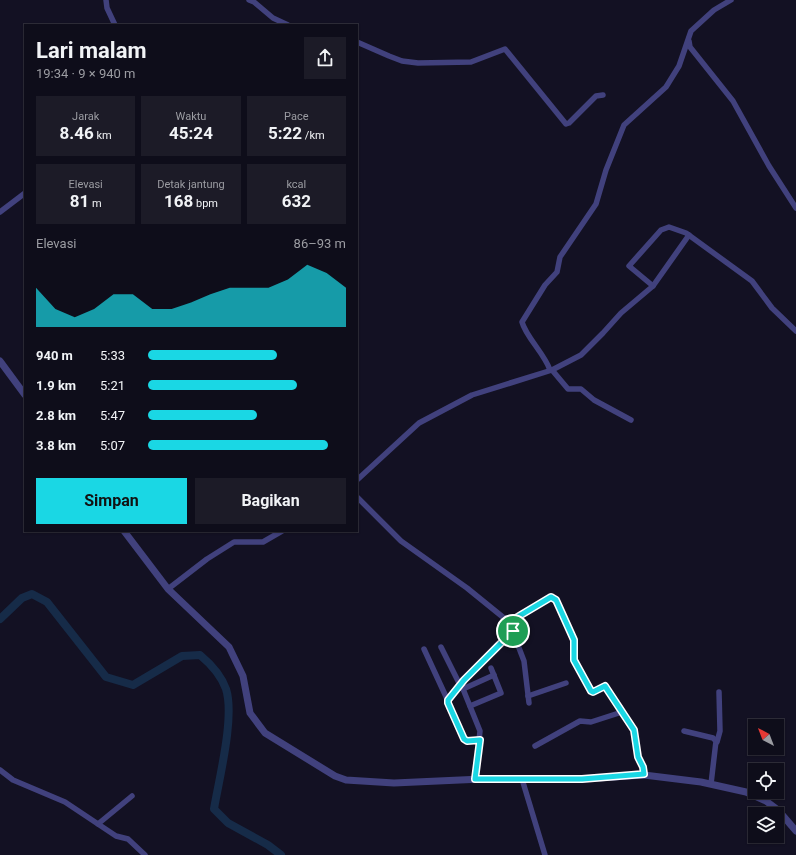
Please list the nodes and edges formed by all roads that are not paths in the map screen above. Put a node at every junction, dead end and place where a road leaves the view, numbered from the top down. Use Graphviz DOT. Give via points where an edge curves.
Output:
graph roads {
  1 [pos="106,0"];
  2 [pos="249,0"];
  3 [pos="731,0"];
  4 [pos="115,24"];
  5 [pos="286,24"];
  6 [pos="692,31"];
  7 [pos="358,42"];
  8 [pos="603,95"];
  9 [pos="24,194"];
  10 [pos="796,208"];
  11 [pos="0,212"];
  12 [pos="689,236"];
  13 [pos="653,286"];
  14 [pos="796,331"];
  15 [pos="0,361"];
  16 [pos="551,370"];
  17 [pos="24,394"];
  18 [pos="632,420"];
  19 [pos="358,479"];
  20 [pos="358,498"];
  21 [pos="125,532"];
  22 [pos="280,532"];
  23 [pos="168,589"];
  24 [pos="509,622"];
  25 [pos="513,631"];
  26 [pos="441,647"];
  27 [pos="424,649"];
  28 [pos="491,668"];
  29 [pos="494,675"];
  30 [pos="566,683"];
  31 [pos="462,686"];
  32 [pos="719,692"];
  33 [pos="528,696"];
  34 [pos="448,701"];
  35 [pos="529,703"];
  36 [pos="470,706"];
  37 [pos="622,712"];
  38 [pos="684,731"];
  39 [pos="480,740"];
  40 [pos="716,742"];
  41 [pos="535,746"];
  42 [pos="0,770"];
  43 [pos="644,774"];
  44 [pos="475,779"];
  45 [pos="522,779"];
  46 [pos="711,784"];
  47 [pos="132,796"];
  48 [pos="98,824"];
  49 [pos="796,831"];
  50 [pos="145,855"];
  51 [pos="545,855"];
  1 -- 4 [label="street"];
  2 -- 5 [label="street"];
  3 -- 6 [label="street" via="714,10"];
  6 -- 10 [label="street" via="690,47 733,101"];
  6 -- 16 [label="street" via="679,66 666,87 624,125 596,204 560,257 557,272 545,285 522,322"];
  7 -- 8 [label="street" via="402,61 418,63 471,62 505,49 566,124 596,96"];
  9 -- 11 [label="street"];
  12 -- 13 [label="street"];
  12 -- 13 [label="street" via="671,227 664,228 629,266"];
  12 -- 14 [label="street" via="752,281 772,308"];
  13 -- 16 [label="street" via="621,312 580,355"];
  15 -- 17 [label="street"];
  16 -- 18 [label="street" via="568,389 581,389 594,400"];
  16 -- 19 [label="street" via="472,395 419,423"];
  20 -- 24 [label="street" via="401,541"];
  21 -- 23 [label="street"];
  22 -- 23 [label="street" via="263,542 234,542"];
  23 -- 44 [label="street" via="229,647 243,676 250,713 265,733 292,750 346,780 394,783"];
  24 -- 25 [label="street"];
  24 -- 37 [label="street" via="554,597 574,640 574,660 591,691 605,686"];
  25 -- 31 [label="street" via="497,645"];
  25 -- 33 [label="street" via="524,661"];
  26 -- 31 [label="street"];
  27 -- 34 [label="street"];
  28 -- 29 [label="street"];
  29 -- 31 [label="street"];
  29 -- 36 [label="street" via="501,693"];
  30 -- 33 [label="street"];
  31 -- 34 [label="street"];
  31 -- 36 [label="street"];
  32 -- 40 [label="street" via="720,731"];
  33 -- 35 [label="street"];
  34 -- 39 [label="street" via="464,739"];
  36 -- 39 [label="street" via="480,729"];
  37 -- 41 [label="street" via="591,722 580,721"];
  37 -- 43 [label="street" via="634,730 638,757"];
  38 -- 40 [label="street" via="713,738"];
  39 -- 44 [label="street"];
  40 -- 46 [label="street"];
  42 -- 48 [label="street" via="13,780 65,802"];
  43 -- 45 [label="street" via="582,779"];
  43 -- 46 [label="street"];
  44 -- 45 [label="street"];
  45 -- 51 [label="street"];
  46 -- 49 [label="street" via="746,792 766,801 778,810"];
  47 -- 48 [label="street"];
  48 -- 50 [label="street" via="116,836 128,839"];
}
